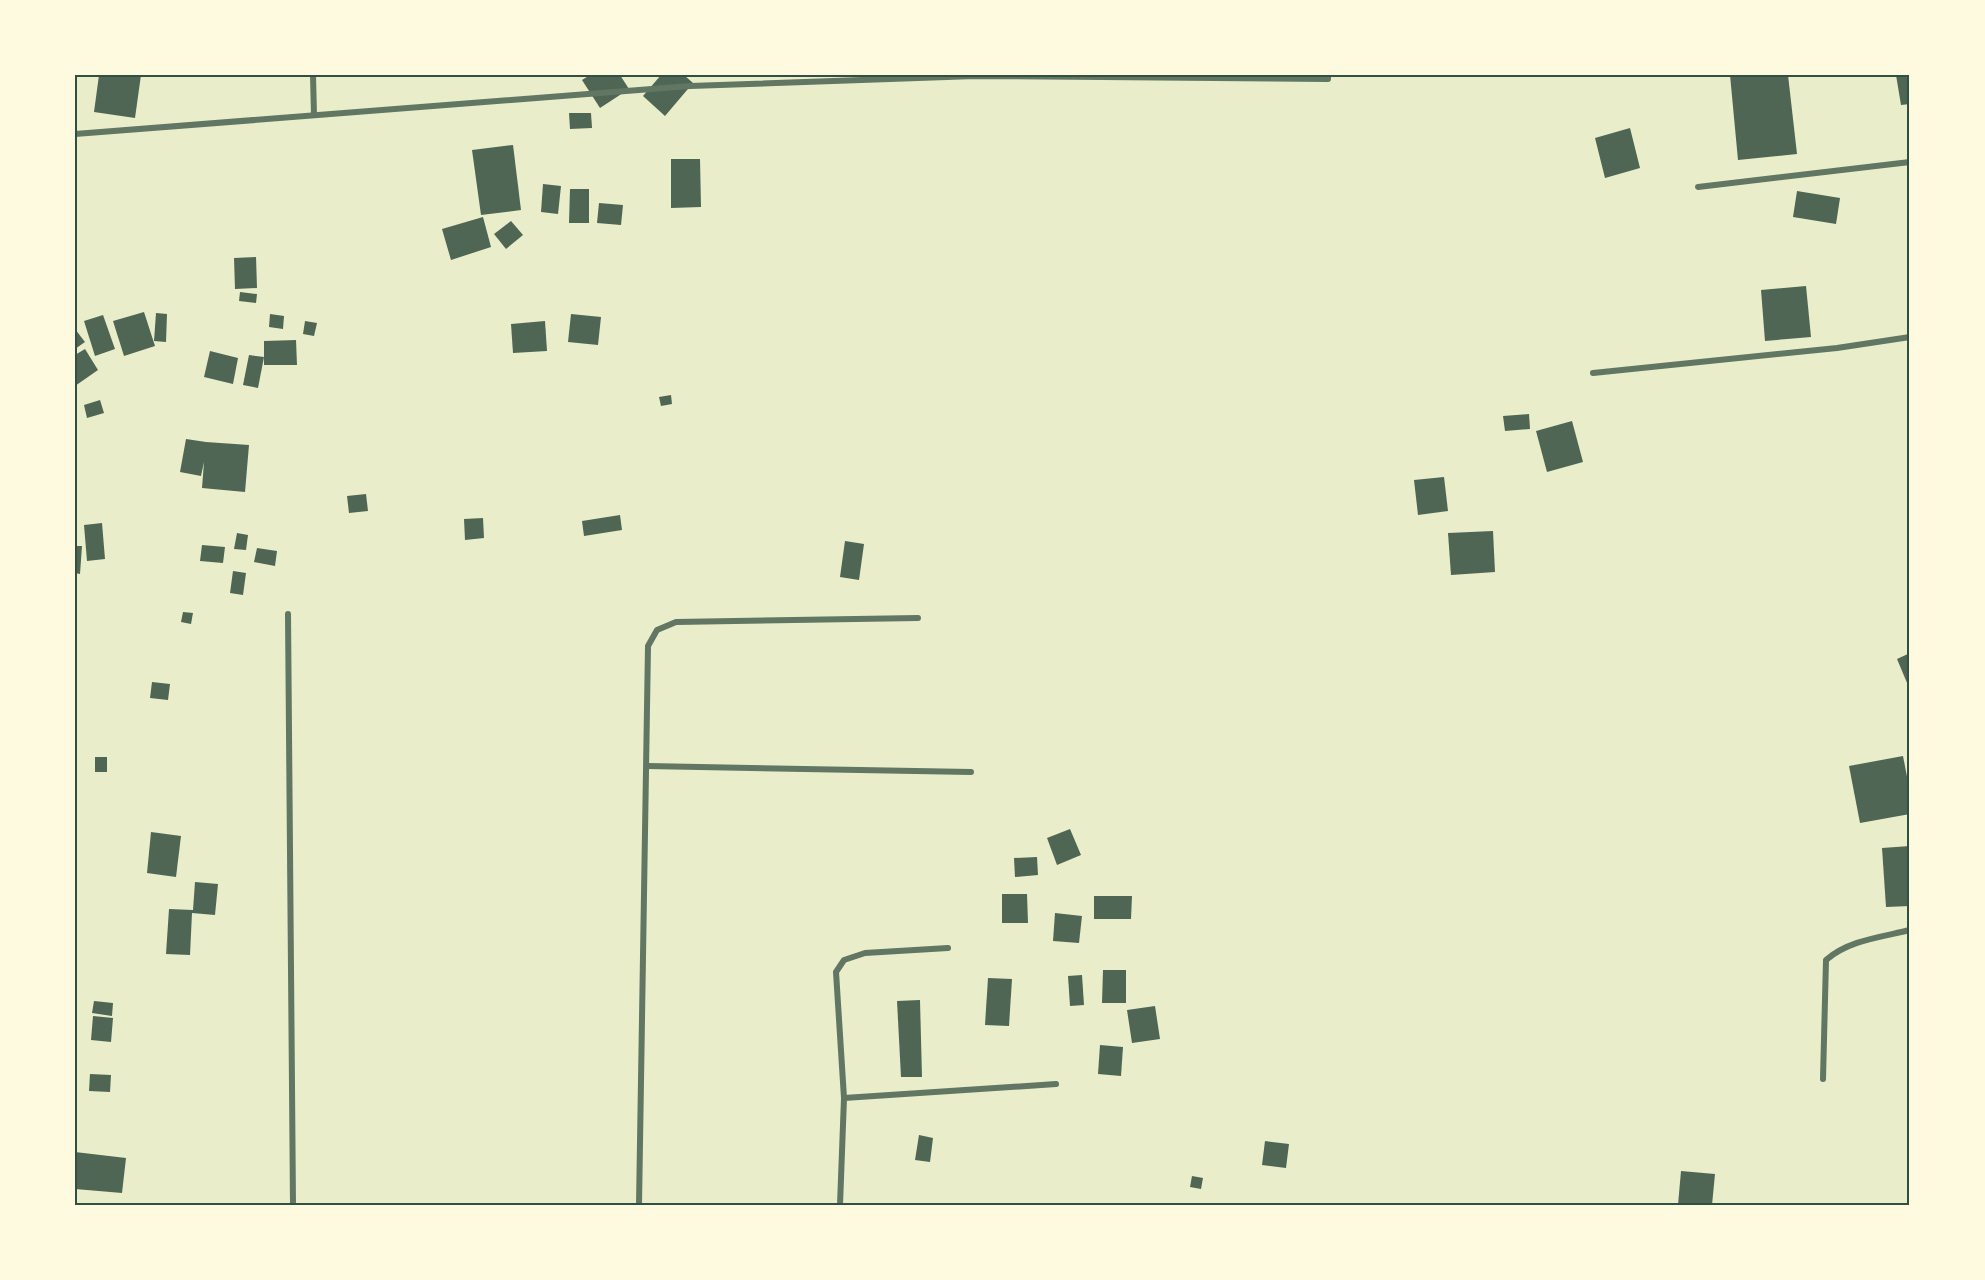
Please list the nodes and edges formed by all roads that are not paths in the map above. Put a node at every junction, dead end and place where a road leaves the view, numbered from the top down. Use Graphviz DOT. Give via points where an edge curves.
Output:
graph roads {
  1 [pos="313,75"];
  2 [pos="1328,75"];
  3 [pos="314,115"];
  4 [pos="75,134"];
  5 [pos="1910,162"];
  6 [pos="1698,187"];
  7 [pos="1910,337"];
  8 [pos="1593,373"];
  9 [pos="288,614"];
  10 [pos="918,618"];
  11 [pos="647,766"];
  12 [pos="971,772"];
  13 [pos="1910,930"];
  14 [pos="948,948"];
  15 [pos="1823,1079"];
  16 [pos="1056,1084"];
  17 [pos="844,1098"];
  18 [pos="293,1205"];
  19 [pos="639,1205"];
  20 [pos="840,1205"];
  1 -- 3 [label="street"];
  2 -- 3 [label="street" via="1328,79 975,76 690,86"];
  3 -- 4 [label="street"];
  5 -- 6 [label="street"];
  7 -- 8 [label="street"];
  9 -- 18 [label="street"];
  10 -- 11 [label="street" via="676,622 657,630 648,646"];
  11 -- 12 [label="street"];
  11 -- 19 [label="street"];
  13 -- 15 [label="street" via="1848,945 1826,960"];
  14 -- 17 [label="street" via="865,953 844,960 836,972"];
  16 -- 17 [label="street"];
  17 -- 20 [label="street"];
}
